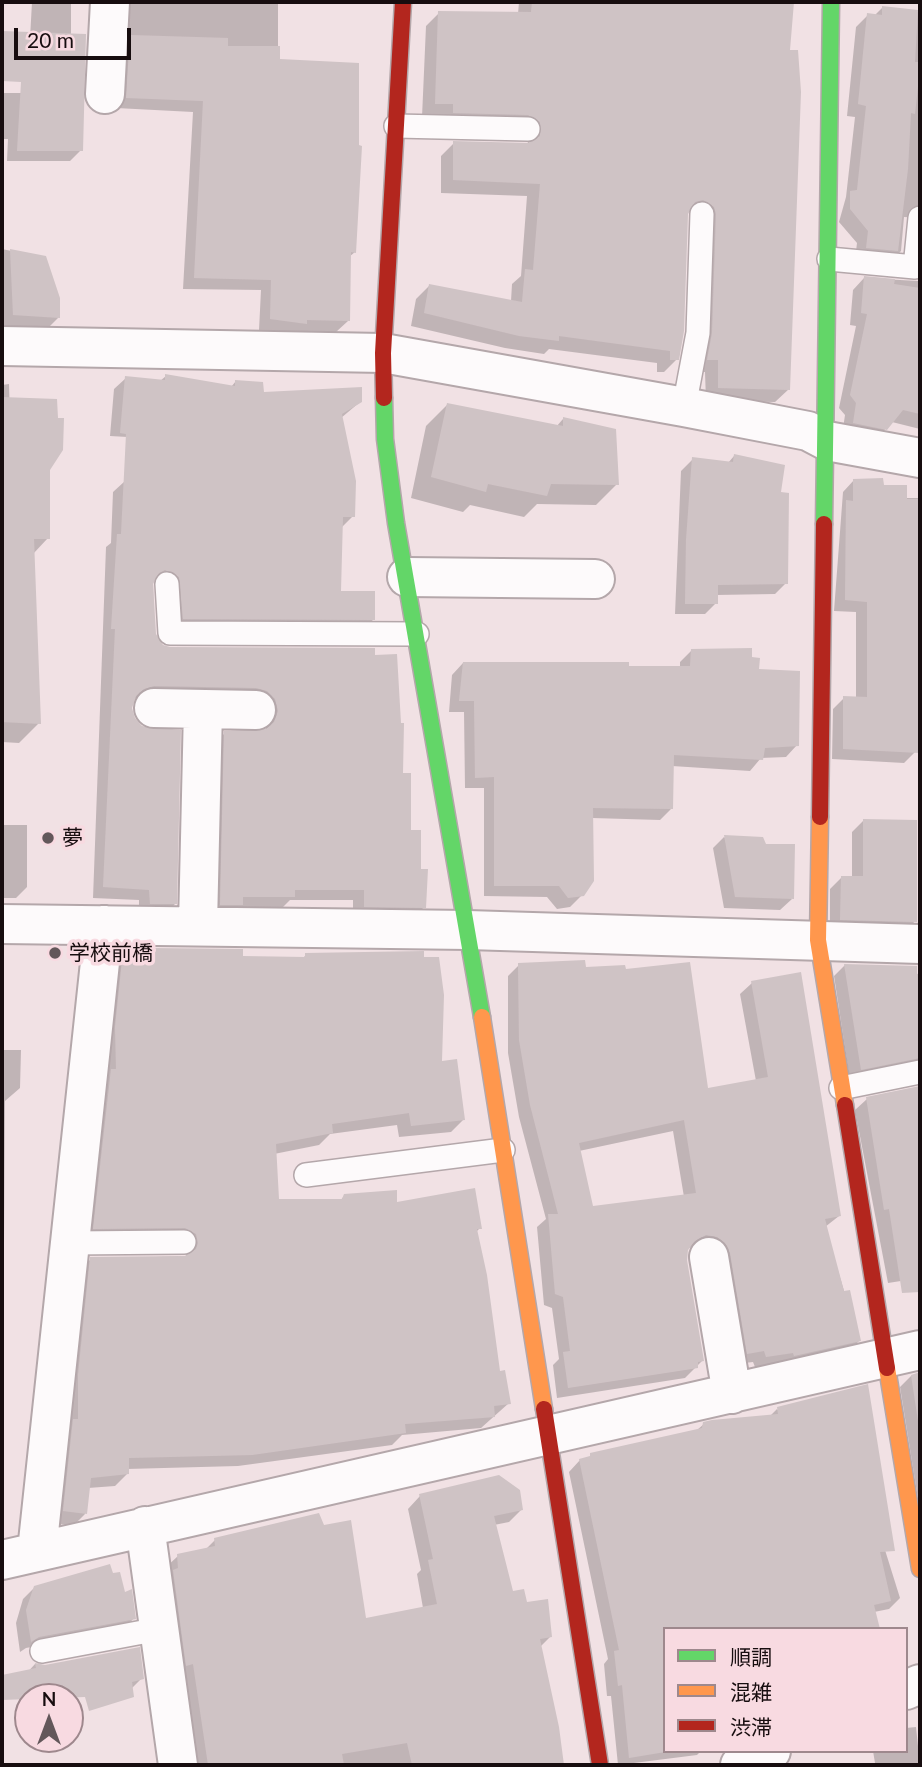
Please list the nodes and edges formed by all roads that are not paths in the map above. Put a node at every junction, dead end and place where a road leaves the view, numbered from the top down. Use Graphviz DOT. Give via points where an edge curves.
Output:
graph roads {
  1 [pos="110,2"];
  2 [pos="403,2"];
  3 [pos="831,2"];
  4 [pos="105,94"];
  5 [pos="396,125"];
  6 [pos="528,130"];
  7 [pos="702,214"];
  8 [pos="920,218"];
  9 [pos="829,259"];
  10 [pos="2,345"];
  11 [pos="383,353"];
  12 [pos="684,407"];
  13 [pos="827,441"];
  14 [pos="920,458"];
  15 [pos="407,577"];
  16 [pos="595,579"];
  17 [pos="167,584"];
  18 [pos="417,634"];
  19 [pos="154,708"];
  20 [pos="203,709"];
  21 [pos="256,710"];
  22 [pos="2,924"];
  23 [pos="104,925"];
  24 [pos="198,925"];
  25 [pos="468,930"];
  26 [pos="818,940"];
  27 [pos="920,944"];
  28 [pos="920,1072"];
  29 [pos="841,1088"];
  30 [pos="503,1150"];
  31 [pos="306,1175"];
  32 [pos="184,1242"];
  33 [pos="70,1243"];
  34 [pos="709,1257"];
  35 [pos="904,1354"];
  36 [pos="732,1394"];
  37 [pos="548,1436"];
  38 [pos="145,1526"];
  39 [pos="19,1556"];
  40 [pos="920,1569"];
  41 [pos="159,1629"];
  42 [pos="43,1651"];
  43 [pos="767,1753"];
  44 [pos="178,1765"];
  45 [pos="600,1765"];
  46 [pos="740,1765"];
  1 -- 4 [label="street"];
  2 -- 5 [label="street"];
  3 -- 9 [label="street"];
  5 -- 6 [label="lane"];
  5 -- 11 [label="street"];
  7 -- 12 [label="lane" via="698,333"];
  8 -- 9 [label="lane" via="915,267"];
  9 -- 13 [label="street"];
  10 -- 11 [label="street"];
  11 -- 12 [label="street"];
  11 -- 15 [label="street" via="386,439"];
  12 -- 13 [label="street" via="808,431"];
  13 -- 14 [label="street"];
  13 -- 26 [label="street"];
  15 -- 16 [label="street"];
  15 -- 18 [label="street"];
  17 -- 18 [label="lane" via="170,633"];
  18 -- 25 [label="street"];
  19 -- 20 [label="street"];
  20 -- 21 [label="street"];
  20 -- 24 [label="street"];
  22 -- 23 [label="street"];
  23 -- 24 [label="street"];
  23 -- 33 [label="street"];
  24 -- 25 [label="street"];
  25 -- 26 [label="street"];
  25 -- 30 [label="street"];
  26 -- 27 [label="street"];
  26 -- 29 [label="street"];
  28 -- 29 [label="lane"];
  29 -- 35 [label="street"];
  30 -- 31 [label="lane"];
  30 -- 37 [label="street"];
  32 -- 33 [label="lane"];
  33 -- 39 [label="street"];
  34 -- 36 [label="street"];
  35 -- 36 [label="street"];
  35 -- 40 [label="street"];
  36 -- 37 [label="street"];
  37 -- 38 [label="street"];
  37 -- 45 [label="street"];
  38 -- 39 [label="street"];
  38 -- 41 [label="street"];
  41 -- 42 [label="lane"];
  41 -- 44 [label="street"];
  43 -- 46 [label="street"];
}
